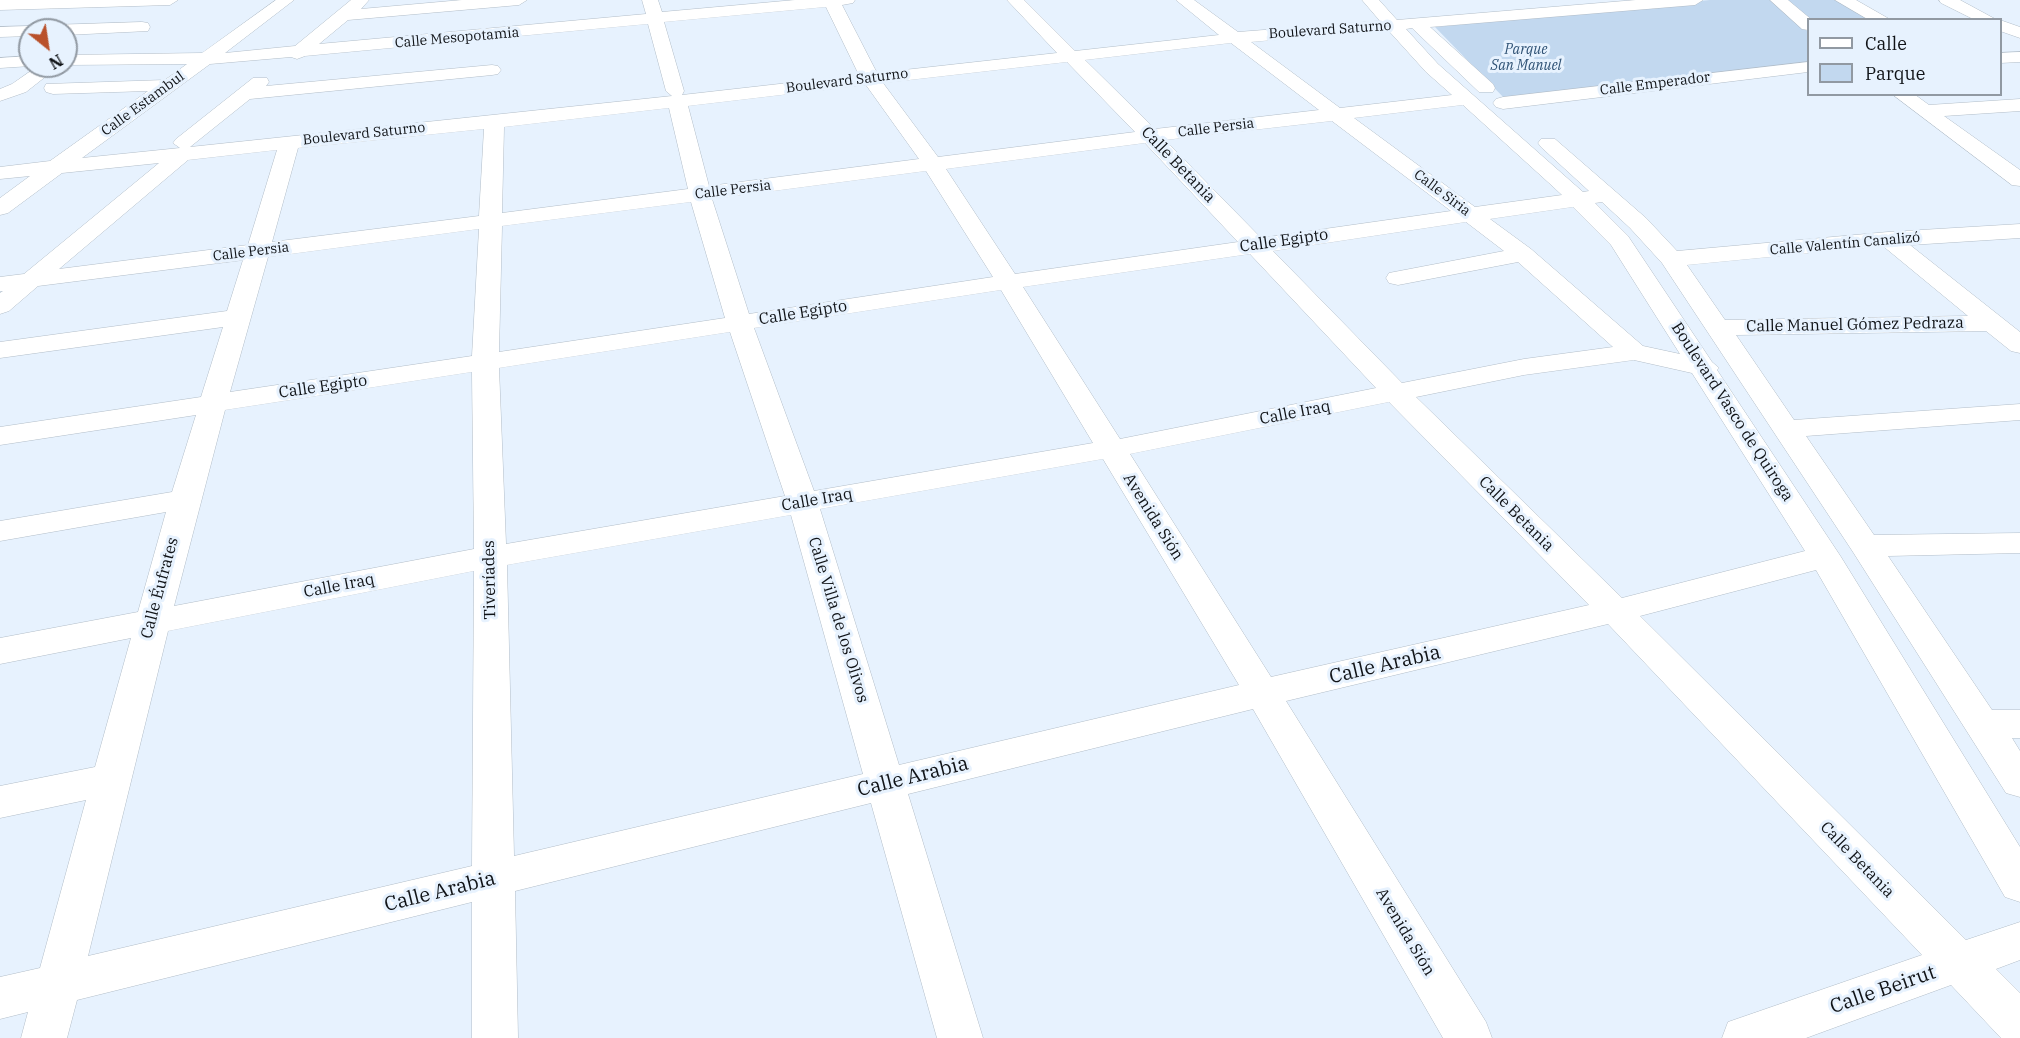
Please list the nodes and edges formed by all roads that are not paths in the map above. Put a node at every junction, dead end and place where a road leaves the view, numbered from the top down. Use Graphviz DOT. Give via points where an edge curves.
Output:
graph roads {
  1 [pos="170,0"];
  2 [pos="178,0"];
  3 [pos="286,0"];
  4 [pos="362,0"];
  5 [pos="519,0"];
  6 [pos="531,0"];
  7 [pos="650,0"];
  8 [pos="836,0"];
  9 [pos="1015,0"];
  10 [pos="1184,0"];
  11 [pos="1370,0"];
  12 [pos="1577,0"];
  13 [pos="1585,0"];
  14 [pos="1695,0"];
  15 [pos="1778,0"];
  16 [pos="1843,0"];
  17 [pos="1947,0"];
  18 [pos="1487,4"];
  19 [pos="0,5"];
  20 [pos="344,15"];
  21 [pos="1402,18"];
  22 [pos="1879,18"];
  23 [pos="1985,18"];
  24 [pos="656,20"];
  25 [pos="1807,23"];
  26 [pos="2002,25"];
  27 [pos="142,27"];
  28 [pos="78,29"];
  29 [pos="18,31"];
  30 [pos="0,32"];
  31 [pos="504,33"];
  32 [pos="2020,33"];
  33 [pos="1229,34"];
  34 [pos="124,42"];
  35 [pos="1067,52"];
  36 [pos="299,53"];
  37 [pos="2020,57"];
  38 [pos="207,58"];
  39 [pos="2002,58"];
  40 [pos="78,60"];
  41 [pos="18,62"];
  42 [pos="0,63"];
  43 [pos="1807,67"];
  44 [pos="492,70"];
  45 [pos="868,74"];
  46 [pos="34,78"];
  47 [pos="172,85"];
  48 [pos="53,88"];
  49 [pos="244,94"];
  50 [pos="0,95"];
  51 [pos="676,96"];
  52 [pos="1904,96"];
  53 [pos="1467,99"];
  54 [pos="1503,103"];
  55 [pos="2020,105"];
  56 [pos="494,106"];
  57 [pos="1924,111"];
  58 [pos="1337,113"];
  59 [pos="1519,117"];
  60 [pos="1536,132"];
  61 [pos="1150,136"];
  62 [pos="290,142"];
  63 [pos="183,149"];
  64 [pos="2020,161"];
  65 [pos="63,162"];
  66 [pos="1995,163"];
  67 [pos="0,164"];
  68 [pos="933,165"];
  69 [pos="0,173"];
  70 [pos="2020,180"];
  71 [pos="700,194"];
  72 [pos="1593,197"];
  73 [pos="0,208"];
  74 [pos="1469,213"];
  75 [pos="491,220"];
  76 [pos="2020,231"];
  77 [pos="1888,239"];
  78 [pos="1255,245"];
  79 [pos="258,251"];
  80 [pos="1523,254"];
  81 [pos="1671,259"];
  82 [pos="1398,278"];
  83 [pos="33,280"];
  84 [pos="1008,282"];
  85 [pos="0,284"];
  86 [pos="0,306"];
  87 [pos="236,318"];
  88 [pos="739,322"];
  89 [pos="1993,323"];
  90 [pos="1717,328"];
  91 [pos="2020,345"];
  92 [pos="0,350"];
  93 [pos="1634,352"];
  94 [pos="485,363"];
  95 [pos="1705,368"];
  96 [pos="1396,393"];
  97 [pos="213,403"];
  98 [pos="2020,412"];
  99 [pos="1786,429"];
  100 [pos="0,436"];
  101 [pos="1112,449"];
  102 [pos="185,499"];
  103 [pos="803,503"];
  104 [pos="0,531"];
  105 [pos="2020,543"];
  106 [pos="1865,546"];
  107 [pos="490,557"];
  108 [pos="1825,557"];
  109 [pos="1615,612"];
  110 [pos="151,622"];
  111 [pos="0,651"];
  112 [pos="1262,693"];
  113 [pos="2020,723"];
  114 [pos="1982,724"];
  115 [pos="110,780"];
  116 [pos="2020,782"];
  117 [pos="887,784"];
  118 [pos="0,802"];
  119 [pos="494,879"];
  120 [pos="2020,884"];
  121 [pos="2020,941"];
  122 [pos="1959,963"];
  123 [pos="59,984"];
  124 [pos="0,998"];
  125 [pos="2020,1026"];
  126 [pos="44,1038"];
  127 [pos="495,1038"];
  128 [pos="960,1038"];
  129 [pos="1469,1038"];
  130 [pos="1745,1038"];
  1 -- 19 [label="street"];
  2 -- 27 [label="street"];
  3 -- 38 [label="street, Calle Estambul"];
  4 -- 20 [label="street"];
  5 -- 20 [label="street"];
  6 -- 31 [label="street, Tiveríades"];
  7 -- 24 [label="street, Calle Villa de los Olivos"];
  8 -- 24 [label="street, Calle Mesopotamia"];
  8 -- 45 [label="street, Avenida Sión"];
  9 -- 35 [label="street, Calle Betania"];
  10 -- 33 [label="street, Calle Siria"];
  11 -- 21 [label="street, Boulevard Vasco de Quiroga"];
  12 -- 13 [label="street, Boulevard Saturno"];
  12 -- 18 [label="street, Boulevard Saturno"];
  14 -- 21 [label="street, Boulevard Saturno"];
  15 -- 25 [label="street"];
  16 -- 22 [label="street"];
  17 -- 23 [label="street"];
  18 -- 21 [label="street, Boulevard Saturno"];
  20 -- 36 [label="street"];
  21 -- 33 [label="street, Boulevard Saturno"];
  21 -- 53 [label="street, Boulevard Vasco de Quiroga" via="1432,68"];
  21 -- 54 [label="street, Boulevard Vasco de Quiroga"];
  24 -- 31 [label="street, Calle Mesopotamia"];
  24 -- 51 [label="street, Calle Villa de los Olivos"];
  26 -- 32 [label="street"];
  27 -- 28 [label="street"];
  27 -- 34 [label="street"];
  29 -- 30 [label="street"];
  31 -- 36 [label="street, Calle Mesopotamia"];
  31 -- 44 [label="street, Tiveríades" via="495,45"];
  33 -- 35 [label="street, Boulevard Saturno"];
  33 -- 58 [label="street, Calle Siria"];
  35 -- 45 [label="street, Boulevard Saturno"];
  35 -- 61 [label="street, Calle Betania"];
  36 -- 38 [label="street, Calle Mesopotamia"];
  36 -- 49 [label="street"];
  37 -- 39 [label="street"];
  38 -- 40 [label="street, Calle Mesopotamia"];
  38 -- 47 [label="street, Calle Estambul"];
  41 -- 42 [label="street"];
  43 -- 54 [label="street, Calle Emperador"];
  44 -- 49 [label="street"];
  44 -- 56 [label="street, Tiveríades"];
  45 -- 51 [label="street, Boulevard Saturno"];
  45 -- 68 [label="street, Avenida Sión"];
  46 -- 50 [label="street"];
  47 -- 48 [label="street"];
  47 -- 65 [label="street, Calle Estambul"];
  49 -- 63 [label="street"];
  51 -- 56 [label="street, Boulevard Saturno"];
  51 -- 71 [label="street, Calle Villa de los Olivos"];
  52 -- 57 [label="street"];
  53 -- 58 [label="street, Calle Persia"];
  53 -- 72 [label="street, Boulevard Vasco de Quiroga"];
  54 -- 59 [label="street, Boulevard Vasco de Quiroga"];
  55 -- 57 [label="street"];
  56 -- 62 [label="street, Boulevard Saturno"];
  56 -- 63 [label="street, Boulevard Saturno"];
  56 -- 75 [label="street, Tiveríades"];
  57 -- 66 [label="street"];
  58 -- 61 [label="street, Calle Persia"];
  58 -- 74 [label="street, Calle Siria"];
  60 -- 72 [label="street, Boulevard Vasco de Quiroga"];
  61 -- 68 [label="street, Calle Persia"];
  61 -- 78 [label="street, Calle Betania"];
  62 -- 63 [label="street, Boulevard Saturno"];
  62 -- 79 [label="street, Calle Éufrates"];
  63 -- 65 [label="street, Boulevard Saturno"];
  63 -- 83 [label="street"];
  64 -- 66 [label="street"];
  65 -- 67 [label="street, Boulevard Saturno"];
  65 -- 69 [label="street, Boulevard Saturno"];
  65 -- 73 [label="street, Calle Estambul"];
  66 -- 70 [label="street"];
  68 -- 71 [label="street, Calle Persia"];
  68 -- 84 [label="street, Avenida Sión"];
  71 -- 75 [label="street, Calle Persia"];
  71 -- 88 [label="street, Calle Villa de los Olivos"];
  72 -- 74 [label="street, Calle Egipto"];
  72 -- 81 [label="street, Boulevard Vasco de Quiroga" via="1638,223"];
  72 -- 95 [label="street, Boulevard Vasco de Quiroga"];
  74 -- 78 [label="street, Calle Egipto"];
  74 -- 80 [label="street, Calle Siria"];
  75 -- 79 [label="street, Calle Persia"];
  75 -- 94 [label="street, Tiveríades"];
  76 -- 77 [label="street, Calle Valentín Canalizó"];
  77 -- 81 [label="street, Calle Valentín Canalizó"];
  77 -- 89 [label="street"];
  78 -- 84 [label="street, Calle Egipto"];
  78 -- 96 [label="street, Calle Betania"];
  79 -- 83 [label="street, Calle Persia"];
  79 -- 87 [label="street, Calle Éufrates"];
  80 -- 82 [label="street"];
  80 -- 93 [label="street, Calle Siria"];
  81 -- 90 [label="street, Boulevard Vasco de Quiroga"];
  83 -- 85 [label="street, Calle Persia"];
  83 -- 86 [label="street"];
  84 -- 88 [label="street, Calle Egipto"];
  84 -- 101 [label="street, Avenida Sión"];
  87 -- 92 [label="street"];
  87 -- 97 [label="street, Calle Éufrates"];
  88 -- 94 [label="street, Calle Egipto"];
  88 -- 103 [label="street, Calle Villa de los Olivos"];
  89 -- 90 [label="street, Calle Manuel Gómez Pedraza"];
  89 -- 91 [label="street"];
  90 -- 99 [label="street, Boulevard Vasco de Quiroga"];
  93 -- 95 [label="street, Calle Siria"];
  93 -- 96 [label="street, Calle Iraq" via="1524,367"];
  94 -- 97 [label="street, Calle Egipto"];
  94 -- 107 [label="street, Tiveríades"];
  95 -- 108 [label="street, Boulevard Vasco de Quiroga"];
  96 -- 101 [label="street, Calle Iraq"];
  96 -- 109 [label="street, Calle Betania"];
  97 -- 100 [label="street, Calle Egipto"];
  97 -- 102 [label="street, Calle Éufrates"];
  98 -- 99 [label="street"];
  99 -- 106 [label="street, Boulevard Vasco de Quiroga"];
  101 -- 103 [label="street, Calle Iraq"];
  101 -- 112 [label="street, Avenida Sión"];
  102 -- 104 [label="street"];
  102 -- 110 [label="street, Calle Éufrates"];
  103 -- 107 [label="street, Calle Iraq"];
  103 -- 117 [label="street, Calle Villa de los Olivos"];
  105 -- 106 [label="street"];
  106 -- 114 [label="street, Boulevard Vasco de Quiroga"];
  107 -- 110 [label="street, Calle Iraq"];
  107 -- 119 [label="street, Tiveríades"];
  108 -- 109 [label="street, Calle Arabia"];
  108 -- 120 [label="street, Boulevard Vasco de Quiroga"];
  109 -- 112 [label="street, Calle Arabia"];
  109 -- 122 [label="street, Calle Betania"];
  110 -- 111 [label="street, Calle Iraq"];
  110 -- 115 [label="street, Calle Éufrates"];
  112 -- 117 [label="street, Calle Arabia"];
  112 -- 129 [label="street, Avenida Sión"];
  113 -- 114 [label="street"];
  114 -- 116 [label="street, Boulevard Vasco de Quiroga"];
  115 -- 118 [label="street"];
  115 -- 123 [label="street, Calle Éufrates"];
  117 -- 119 [label="street, Calle Arabia"];
  117 -- 128 [label="street, Calle Villa de los Olivos"];
  119 -- 123 [label="street, Calle Arabia"];
  119 -- 127 [label="street, Tiveríades"];
  121 -- 122 [label="street, Calle Beirut"];
  122 -- 125 [label="street, Calle Betania"];
  122 -- 130 [label="street, Calle Beirut"];
  123 -- 124 [label="street, Calle Arabia"];
  123 -- 126 [label="street, Calle Éufrates"];
}
